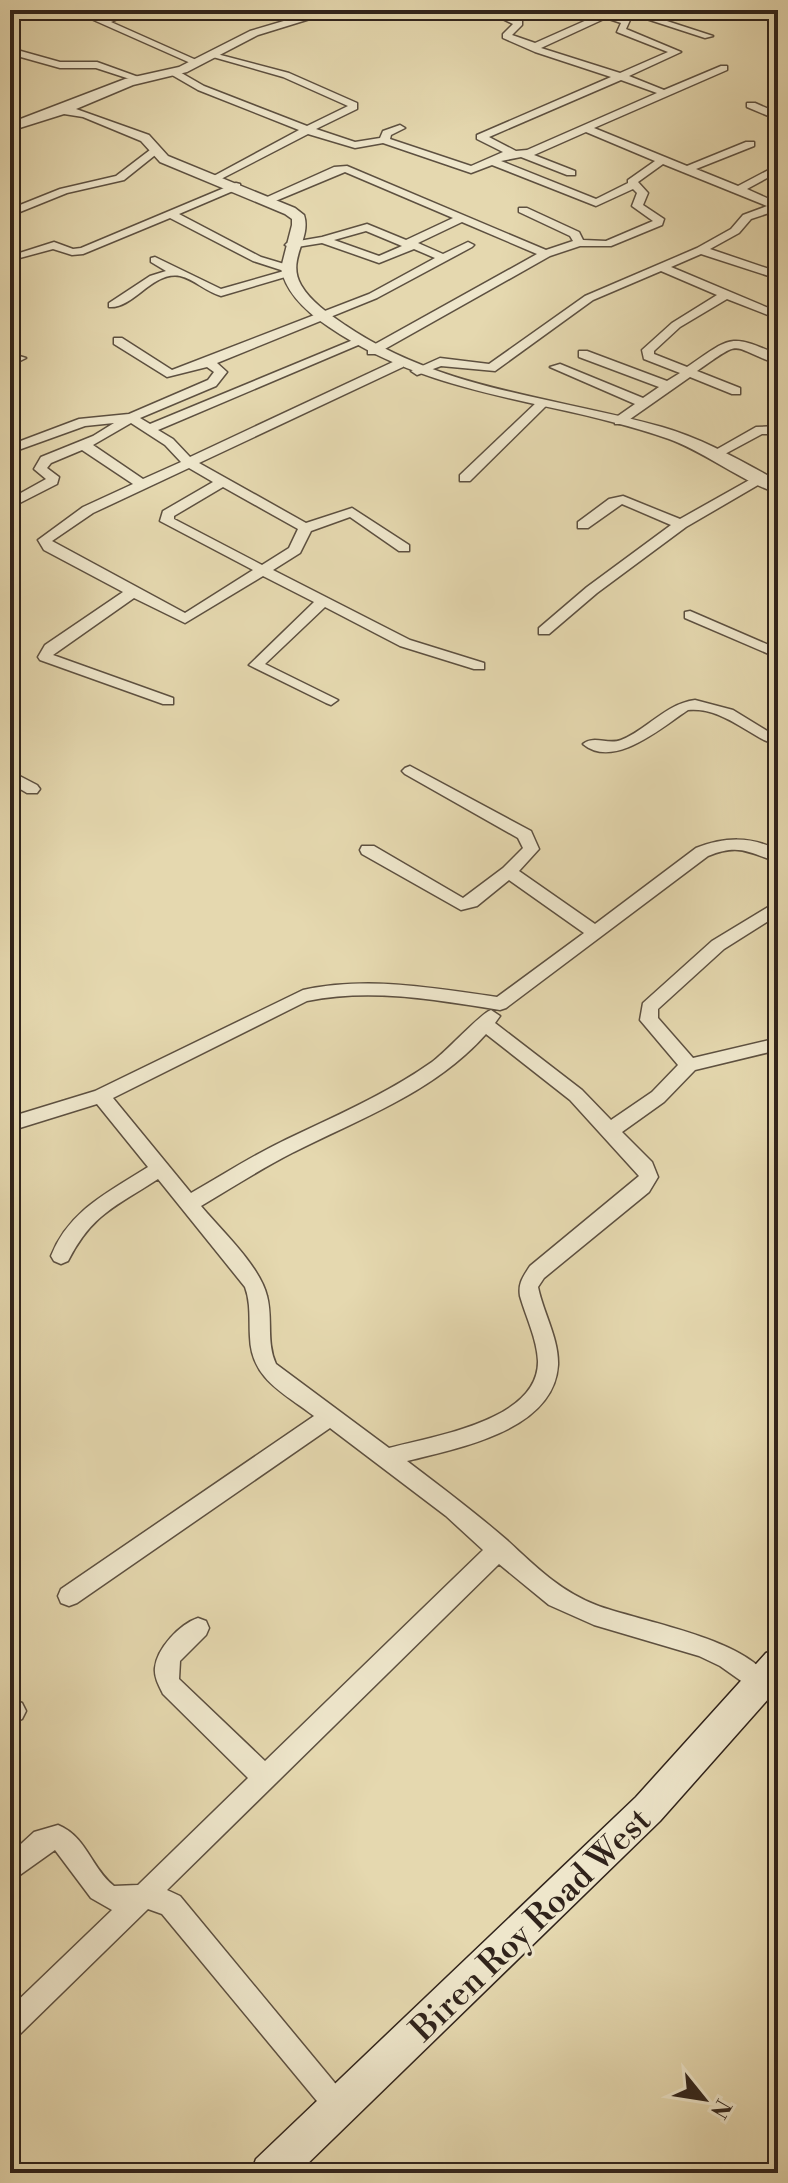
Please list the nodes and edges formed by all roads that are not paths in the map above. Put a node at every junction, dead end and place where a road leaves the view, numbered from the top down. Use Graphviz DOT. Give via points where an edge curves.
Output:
graph roads {
  1 [pos="76,10"];
  2 [pos="133,10"];
  3 [pos="333,10"];
  4 [pos="489,10"];
  5 [pos="592,10"];
  6 [pos="622,10"];
  7 [pos="606,15"];
  8 [pos="102,22"];
  9 [pos="708,36"];
  10 [pos="536,47"];
  11 [pos="10,51"];
  12 [pos="216,55"];
  13 [pos="198,63"];
  14 [pos="724,68"];
  15 [pos="175,73"];
  16 [pos="624,78"];
  17 [pos="139,79"];
  18 [pos="663,94"];
  19 [pos="751,105"];
  20 [pos="63,110"];
  21 [pos="778,117"];
  22 [pos="10,127"];
  23 [pos="400,128"];
  24 [pos="586,128"];
  25 [pos="307,130"];
  26 [pos="384,140"];
  27 [pos="750,144"];
  28 [pos="371,150"];
  29 [pos="154,152"];
  30 [pos="518,154"];
  31 [pos="492,161"];
  32 [pos="661,161"];
  33 [pos="778,168"];
  34 [pos="342,169"];
  35 [pos="688,169"];
  36 [pos="571,173"];
  37 [pos="215,178"];
  38 [pos="633,185"];
  39 [pos="236,186"];
  40 [pos="740,189"];
  41 [pos="269,200"];
  42 [pos="777,206"];
  43 [pos="523,210"];
  44 [pos="10,213"];
  45 [pos="172,215"];
  46 [pos="462,218"];
  47 [pos="323,240"];
  48 [pos="579,243"];
  49 [pos="291,245"];
  50 [pos="408,245"];
  51 [pos="468,245"];
  52 [pos="701,250"];
  53 [pos="546,254"];
  54 [pos="16,256"];
  55 [pos="444,258"];
  56 [pos="155,260"];
  57 [pos="661,267"];
  58 [pos="288,270"];
  59 [pos="179,273"];
  60 [pos="778,276"];
  61 [pos="726,295"];
  62 [pos="113,305"];
  63 [pos="778,316"];
  64 [pos="325,317"];
  65 [pos="118,341"];
  66 [pos="357,343"];
  67 [pos="372,351"];
  68 [pos="583,354"];
  69 [pos="778,360"];
  70 [pos="209,362"];
  71 [pos="399,364"];
  72 [pos="556,367"];
  73 [pos="417,371"];
  74 [pos="688,372"];
  75 [pos="668,386"];
  76 [pos="736,391"];
  77 [pos="644,403"];
  78 [pos="542,404"];
  79 [pos="131,418"];
  80 [pos="619,421"];
  81 [pos="149,429"];
  82 [pos="778,430"];
  83 [pos="84,445"];
  84 [pos="10,449"];
  85 [pos="718,452"];
  86 [pos="188,462"];
  87 [pos="465,478"];
  88 [pos="760,478"];
  89 [pos="222,482"];
  90 [pos="142,484"];
  91 [pos="778,488"];
  92 [pos="10,504"];
  93 [pos="681,524"];
  94 [pos="583,525"];
  95 [pos="305,528"];
  96 [pos="404,548"];
  97 [pos="263,571"];
  98 [pos="133,592"];
  99 [pos="323,601"];
  100 [pos="690,615"];
  101 [pos="544,631"];
  102 [pos="778,654"];
  103 [pos="479,666"];
  104 [pos="331,700"];
  105 [pos="168,701"];
  106 [pos="775,735"];
  107 [pos="591,744"];
  108 [pos="410,771"];
  109 [pos="10,776"];
  110 [pos="32,789"];
  111 [pos="368,850"];
  112 [pos="778,857"];
  113 [pos="509,872"];
  114 [pos="778,907"];
  115 [pos="596,933"];
  116 [pos="500,1004"];
  117 [pos="485,1024"];
  118 [pos="778,1044"];
  119 [pos="689,1065"];
  120 [pos="101,1096"];
  121 [pos="10,1124"];
  122 [pos="611,1130"];
  123 [pos="160,1168"];
  124 [pos="190,1203"];
  125 [pos="61,1256"];
  126 [pos="330,1417"];
  127 [pos="386,1458"];
  128 [pos="500,1548"];
  129 [pos="69,1596"];
  130 [pos="198,1628"];
  131 [pos="774,1670"];
  132 [pos="263,1776"];
  133 [pos="10,1870"];
  134 [pos="142,1894"];
  135 [pos="10,2026"];
  136 [pos="340,2109"];
  137 [pos="287,2168"];
  1 -- 8 [label="street"];
  2 -- 8 [label="street"];
  3 -- 12 [label="street" via="254,33"];
  4 -- 10 [label="street" via="519,23 506,36"];
  5 -- 7 [label="street"];
  6 -- 7 [label="street"];
  6 -- 9 [label="street"];
  7 -- 10 [label="street"];
  7 -- 16 [label="street" via="627,22 623,32 676,49"];
  8 -- 13 [label="street"];
  10 -- 16 [label="street"];
  11 -- 17 [label="street" via="60,65 97,65"];
  12 -- 13 [label="street"];
  12 -- 25 [label="street" via="286,75 352,103 348,111"];
  13 -- 15 [label="street"];
  14 -- 18 [label="street"];
  15 -- 17 [label="street"];
  15 -- 25 [label="street"];
  16 -- 18 [label="street"];
  16 -- 30 [label="street" via="481,137"];
  17 -- 20 [label="street"];
  18 -- 24 [label="street"];
  19 -- 21 [label="street"];
  20 -- 22 [label="street"];
  20 -- 29 [label="street" via="135,132"];
  23 -- 26 [label="street"];
  24 -- 30 [label="street"];
  24 -- 32 [label="street"];
  25 -- 26 [label="street" via="355,145"];
  25 -- 37 [label="street"];
  26 -- 31 [label="street" via="464,170"];
  27 -- 35 [label="street"];
  28 -- 34 [label="street"];
  29 -- 37 [label="street"];
  29 -- 44 [label="street" via="120,178 64,191"];
  30 -- 31 [label="street"];
  30 -- 36 [label="street"];
  31 -- 38 [label="street" via="596,203"];
  32 -- 35 [label="street"];
  32 -- 38 [label="street"];
  33 -- 40 [label="street"];
  34 -- 41 [label="street"];
  34 -- 46 [label="street"];
  35 -- 40 [label="street"];
  37 -- 39 [label="street"];
  38 -- 48 [label="street" via="643,193 637,206 660,221 607,244"];
  39 -- 41 [label="street"];
  39 -- 45 [label="street"];
  40 -- 42 [label="street"];
  41 -- 49 [label="street" via="299,218"];
  42 -- 52 [label="street" via="747,217 735,231"];
  43 -- 48 [label="street" via="575,234"];
  45 -- 54 [label="street" via="79,252 54,245"];
  45 -- 58 [label="street"];
  46 -- 50 [label="street"];
  46 -- 53 [label="street"];
  47 -- 49 [label="street"];
  47 -- 50 [label="street" via="367,227"];
  47 -- 50 [label="street" via="379,260"];
  48 -- 53 [label="street"];
  49 -- 58 [label="street"];
  50 -- 55 [label="street"];
  51 -- 55 [label="street"];
  52 -- 57 [label="street"];
  52 -- 60 [label="street"];
  53 -- 67 [label="street"];
  55 -- 64 [label="street"];
  56 -- 59 [label="street"];
  57 -- 61 [label="street"];
  57 -- 73 [label="street" via="589,298 491,368 440,362"];
  58 -- 59 [label="street" via="221,293"];
  58 -- 64 [label="street" via="297,291"];
  59 -- 62 [label="street" via="147,283"];
  61 -- 63 [label="street"];
  61 -- 74 [label="street" via="676,325 648,350 654,360"];
  64 -- 66 [label="street"];
  64 -- 70 [label="street"];
  65 -- 70 [label="street" via="171,374"];
  66 -- 67 [label="street"];
  66 -- 81 [label="street"];
  67 -- 71 [label="street"];
  68 -- 75 [label="street"];
  69 -- 74 [label="street" via="737,342"];
  70 -- 79 [label="street" via="221,372 212,383"];
  71 -- 73 [label="street"];
  71 -- 86 [label="street"];
  72 -- 77 [label="street"];
  73 -- 78 [label="street"];
  74 -- 75 [label="street"];
  74 -- 76 [label="street"];
  75 -- 77 [label="street"];
  77 -- 80 [label="street"];
  78 -- 80 [label="street"];
  78 -- 87 [label="street"];
  79 -- 81 [label="street"];
  79 -- 83 [label="street"];
  79 -- 84 [label="street" via="83,422"];
  80 -- 85 [label="street"];
  81 -- 86 [label="street"];
  82 -- 85 [label="street" via="760,430"];
  83 -- 90 [label="street"];
  83 -- 92 [label="street" via="40,465 52,481"];
  85 -- 88 [label="street"];
  86 -- 89 [label="street"];
  86 -- 90 [label="street"];
  88 -- 91 [label="street"];
  88 -- 93 [label="street"];
  89 -- 95 [label="street"];
  89 -- 97 [label="street" via="165,517"];
  90 -- 98 [label="street" via="71,520 45,540"];
  93 -- 94 [label="street" via="623,500"];
  93 -- 101 [label="street"];
  95 -- 96 [label="street" via="352,512"];
  95 -- 97 [label="street" via="295,550"];
  97 -- 98 [label="street" via="185,619"];
  97 -- 99 [label="street"];
  98 -- 105 [label="street" via="50,648 45,657"];
  99 -- 103 [label="street" via="405,643"];
  99 -- 104 [label="street" via="256,665"];
  100 -- 102 [label="street"];
  106 -- 107 [label="street" via="694,703 621,747"];
  108 -- 113 [label="street" via="525,835 531,849"];
  109 -- 110 [label="street"];
  111 -- 113 [label="street" via="461,904"];
  112 -- 115 [label="street" via="742,842 720,844"];
  113 -- 115 [label="street"];
  114 -- 119 [label="street" via="718,945 649,1007 649,1020"];
  115 -- 116 [label="street"];
  116 -- 117 [label="street"];
  116 -- 120 [label="street" via="400,989 303,996"];
  117 -- 122 [label="street" via="554,1076"];
  117 -- 124 [label="street" via="397,1094"];
  118 -- 119 [label="street"];
  119 -- 122 [label="street" via="658,1097"];
  120 -- 121 [label="street"];
  120 -- 123 [label="street"];
  122 -- 127 [label="street" via="649,1177 537,1272 528,1286 548,1364 546,1384 535,1403 495,1425"];
  123 -- 124 [label="street"];
  123 -- 125 [label="street" via="80,1223 65,1239"];
  124 -- 126 [label="street" via="260,1297 257,1342 268,1370"];
  126 -- 127 [label="street"];
  126 -- 129 [label="street"];
  127 -- 128 [label="street"];
  128 -- 131 [label="street" via="557,1598 594,1615"];
  128 -- 132 [label="street"];
  130 -- 132 [label="street" via="166,1661 164,1674"];
  131 -- 136 [label="main road, Biren Roy Road West" via="648,1809"];
  132 -- 134 [label="street"];
  133 -- 134 [label="street" via="43,1841 58,1837 71,1845 102,1893 119,1900"];
  134 -- 135 [label="street"];
  134 -- 136 [label="street" via="158,1895 171,1905"];
  136 -- 137 [label="main road, Biren Roy Road West"];
}
